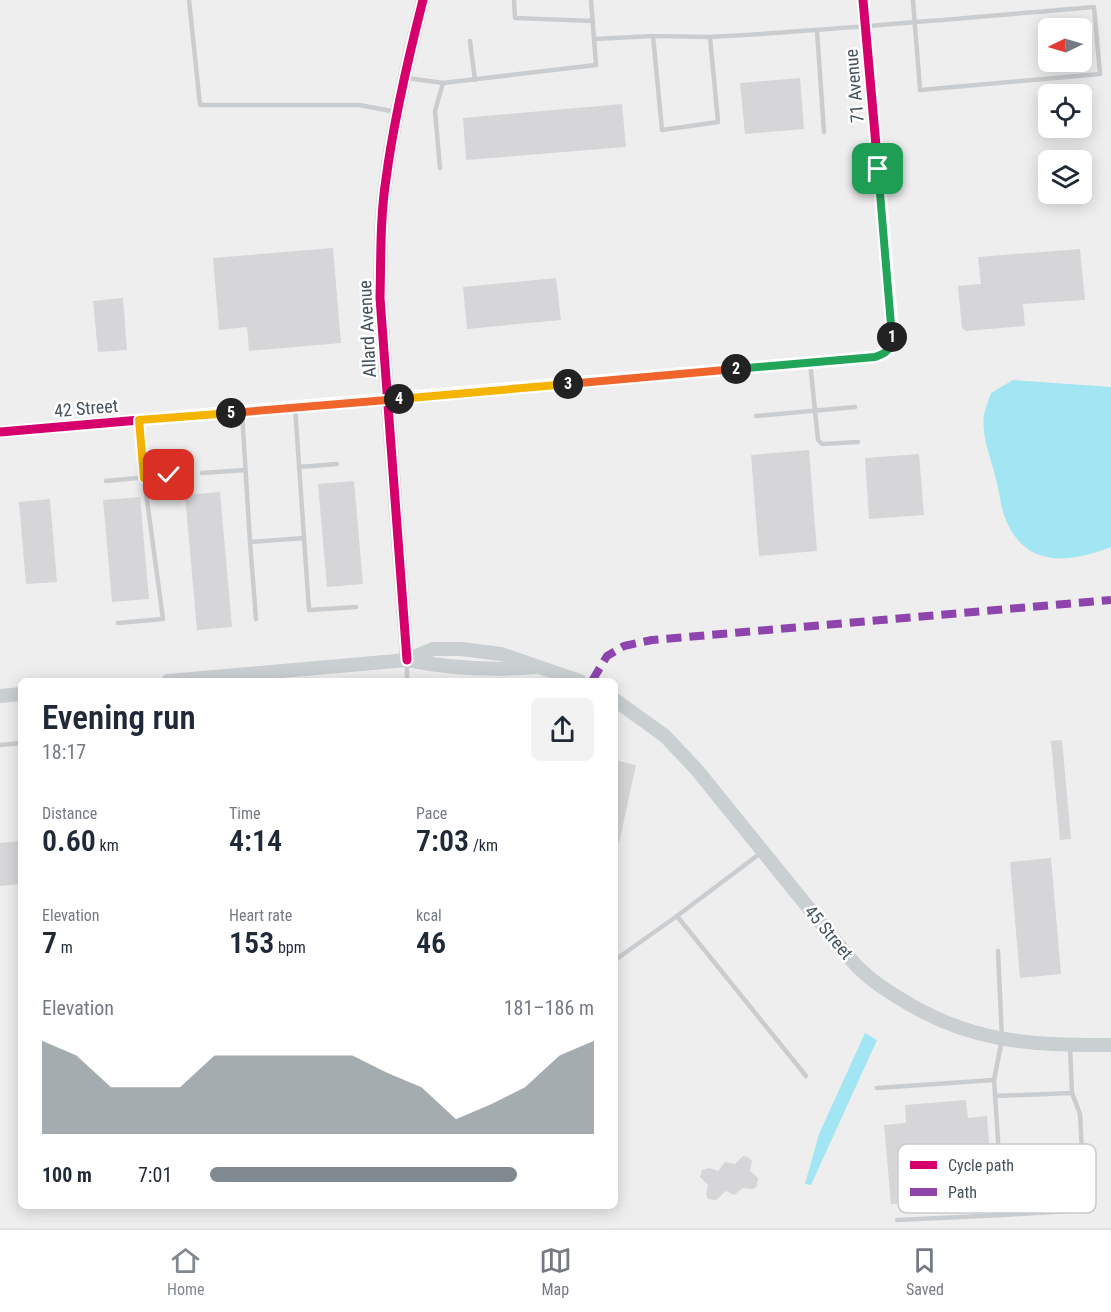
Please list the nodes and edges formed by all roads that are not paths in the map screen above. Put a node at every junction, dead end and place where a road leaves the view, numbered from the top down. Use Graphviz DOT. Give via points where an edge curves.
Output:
graph roads {
  1 [pos="189,0"];
  2 [pos="423,0"];
  3 [pos="514,0"];
  4 [pos="591,0"];
  5 [pos="863,0"];
  6 [pos="913,0"];
  7 [pos="593,21"];
  8 [pos="914,22"];
  9 [pos="865,26"];
  10 [pos="817,31"];
  11 [pos="653,36"];
  12 [pos="710,37"];
  13 [pos="594,39"];
  14 [pos="470,41"];
  15 [pos="404,77"];
  16 [pos="475,80"];
  17 [pos="443,83"];
  18 [pos="397,112"];
  19 [pos="824,132"];
  20 [pos="440,168"];
  21 [pos="890,349"];
  22 [pos="810,362"];
  23 [pos="387,400"];
  24 [pos="295,407"];
  25 [pos="855,407"];
  26 [pos="814,411"];
  27 [pos="242,412"];
  28 [pos="756,416"];
  29 [pos="139,420"];
  30 [pos="0,432"];
  31 [pos="858,442"];
  32 [pos="337,464"];
  33 [pos="299,467"];
  34 [pos="245,470"];
  35 [pos="202,473"];
  36 [pos="169,475"];
  37 [pos="144,478"];
  38 [pos="106,481"];
  39 [pos="304,538"];
  40 [pos="250,542"];
  41 [pos="356,607"];
  42 [pos="256,619"];
  43 [pos="118,623"];
  44 [pos="407,660"];
  45 [pos="202,678"];
  46 [pos="407,678"];
  47 [pos="570,678"];
  48 [pos="18,694"];
  49 [pos="0,696"];
  50 [pos="618,702"];
  51 [pos="18,743"];
  52 [pos="0,745"];
  53 [pos="763,851"];
  54 [pos="677,916"];
  55 [pos="998,951"];
  56 [pos="618,958"];
  57 [pos="1002,1040"];
  58 [pos="1070,1045"];
  59 [pos="1111,1045"];
  60 [pos="806,1076"];
  61 [pos="994,1080"];
  62 [pos="877,1088"];
  63 [pos="1072,1093"];
  64 [pos="995,1096"];
  65 [pos="999,1144"];
  66 [pos="1082,1144"];
  67 [pos="1036,1213"];
  68 [pos="1004,1215"];
  69 [pos="897,1221"];
  1 -- 18 [label="lane" via="200,105 359,105"];
  2 -- 15 [label="main road, Allard Avenue"];
  3 -- 7 [label="lane" via="515,18"];
  4 -- 7 [label="lane"];
  5 -- 9 [label="street, 71 Avenue"];
  6 -- 8 [label="lane"];
  7 -- 13 [label="lane"];
  8 -- 8 [label="lane" via="1094,7 1100,74 920,90"];
  8 -- 9 [label="lane"];
  9 -- 10 [label="lane"];
  9 -- 21 [label="street, 71 Avenue" via="893,336"];
  10 -- 12 [label="lane"];
  10 -- 19 [label="lane"];
  11 -- 12 [label="lane"];
  11 -- 12 [label="lane" via="662,130 718,122"];
  11 -- 13 [label="lane"];
  13 -- 16 [label="lane" via="596,65"];
  14 -- 16 [label="lane"];
  15 -- 17 [label="lane"];
  15 -- 18 [label="main road, Allard Avenue"];
  16 -- 17 [label="lane"];
  17 -- 20 [label="lane" via="435,111"];
  18 -- 23 [label="main road, Allard Avenue" via="385,181 381,242 380,298"];
  21 -- 22 [label="street, 42 Street" via="875,357"];
  22 -- 23 [label="street, 42 Street"];
  22 -- 26 [label="lane"];
  23 -- 24 [label="street, 42 Street"];
  23 -- 44 [label="main road, Allard Avenue"];
  24 -- 27 [label="street, 42 Street"];
  24 -- 33 [label="lane"];
  25 -- 26 [label="lane"];
  26 -- 28 [label="lane"];
  26 -- 31 [label="lane" via="822,444"];
  27 -- 29 [label="street, 42 Street"];
  27 -- 34 [label="lane"];
  29 -- 30 [label="street, 42 Street"];
  29 -- 37 [label="lane"];
  32 -- 33 [label="lane"];
  33 -- 39 [label="lane"];
  34 -- 35 [label="lane"];
  34 -- 40 [label="lane"];
  36 -- 37 [label="lane"];
  37 -- 38 [label="lane"];
  37 -- 43 [label="lane" via="163,619"];
  39 -- 40 [label="lane"];
  39 -- 41 [label="lane" via="309,610"];
  40 -- 42 [label="lane"];
  44 -- 45 [label="main road"];
  44 -- 46 [label="lane"];
  44 -- 47 [label="main road" via="433,649 461,649 501,654"];
  48 -- 49 [label="main road"];
  50 -- 53 [label="main road, 45 Street" via="665,736"];
  51 -- 52 [label="lane"];
  53 -- 54 [label="lane"];
  53 -- 57 [label="main road, 45 Street" via="862,971 918,1010 951,1026"];
  54 -- 56 [label="lane"];
  54 -- 60 [label="lane"];
  55 -- 57 [label="lane"];
  57 -- 58 [label="main road, 45 Street"];
  57 -- 61 [label="lane"];
  58 -- 59 [label="main road, 45 Street"];
  58 -- 63 [label="lane"];
  61 -- 62 [label="lane"];
  61 -- 64 [label="lane"];
  63 -- 64 [label="lane"];
  63 -- 66 [label="lane" via="1080,1114"];
  64 -- 65 [label="lane"];
  67 -- 68 [label="lane"];
  68 -- 69 [label="lane"];
}
